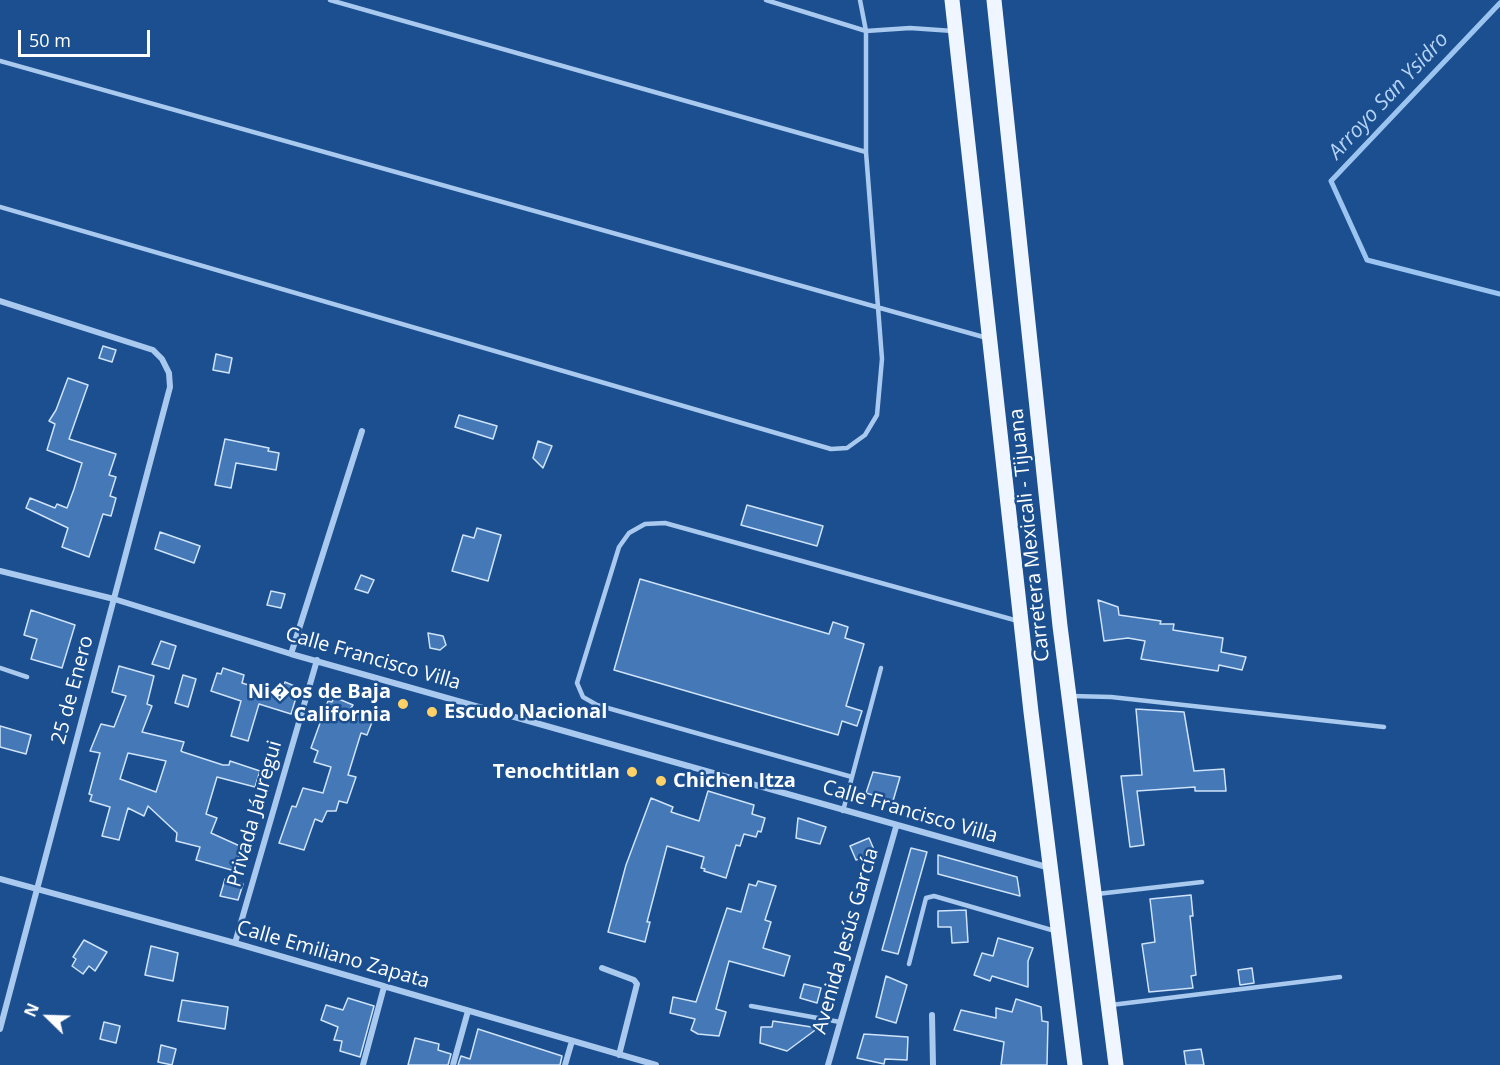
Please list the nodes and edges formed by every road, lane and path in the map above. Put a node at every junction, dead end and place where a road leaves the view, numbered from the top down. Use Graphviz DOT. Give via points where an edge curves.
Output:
graph roads {
  1 [pos="330,0"];
  2 [pos="766,0"];
  3 [pos="860,0"];
  4 [pos="952,0"];
  5 [pos="994,0"];
  6 [pos="866,31"];
  7 [pos="956,31"];
  8 [pos="0,61"];
  9 [pos="866,152"];
  10 [pos="0,207"];
  11 [pos="0,301"];
  12 [pos="879,308"];
  13 [pos="990,338"];
  14 [pos="362,431"];
  15 [pos="0,572"];
  16 [pos="114,599"];
  17 [pos="1021,622"];
  18 [pos="291,654"];
  19 [pos="317,660"];
  20 [pos="0,668"];
  21 [pos="881,668"];
  22 [pos="27,677"];
  23 [pos="1069,696"];
  24 [pos="1384,727"];
  25 [pos="852,777"];
  26 [pos="843,811"];
  27 [pos="896,827"];
  28 [pos="1050,868"];
  29 [pos="0,879"];
  30 [pos="1202,882"];
  31 [pos="37,891"];
  32 [pos="1094,895"];
  33 [pos="1058,931"];
  34 [pos="235,943"];
  35 [pos="909,964"];
  36 [pos="602,968"];
  37 [pos="1340,977"];
  38 [pos="384,987"];
  39 [pos="751,1006"];
  40 [pos="1108,1006"];
  41 [pos="468,1011"];
  42 [pos="932,1015"];
  43 [pos="840,1022"];
  44 [pos="0,1029"];
  45 [pos="572,1041"];
  46 [pos="619,1055"];
  47 [pos="363,1065"];
  48 [pos="453,1065"];
  49 [pos="565,1065"];
  50 [pos="656,1065"];
  51 [pos="828,1065"];
  52 [pos="933,1065"];
  53 [pos="1075,1065"];
  54 [pos="1116,1065"];
  1 -- 9 [label="lane"];
  2 -- 6 [label="lane"];
  3 -- 6 [label="lane"];
  4 -- 7 [label="main road, Carretera Mexicali - Tijuana"];
  5 -- 23 [label="main road, Carretera Mexicali - Tijuana"];
  6 -- 7 [label="lane"];
  6 -- 9 [label="lane"];
  7 -- 13 [label="main road, Carretera Mexicali - Tijuana"];
  8 -- 12 [label="lane"];
  9 -- 12 [label="lane"];
  10 -- 12 [label="lane" via="831,449 847,448 865,435 877,415 882,359"];
  11 -- 16 [label="street, 25 de Enero" via="143,345 162,359 169,374 170,387"];
  12 -- 13 [label="lane"];
  13 -- 17 [label="main road, Carretera Mexicali - Tijuana"];
  14 -- 18 [label="street"];
  15 -- 16 [label="street, Calle Francisco Villa"];
  16 -- 18 [label="street, Calle Francisco Villa"];
  16 -- 31 [label="street, 25 de Enero"];
  17 -- 25 [label="lane" via="665,523 645,524 629,533 619,547 577,683 583,697 597,705"];
  17 -- 28 [label="main road, Carretera Mexicali - Tijuana"];
  18 -- 19 [label="street, Calle Francisco Villa"];
  19 -- 26 [label="street, Calle Francisco Villa"];
  19 -- 34 [label="street, Privada Jáuregui"];
  20 -- 22 [label="lane"];
  21 -- 25 [label="lane"];
  23 -- 24 [label="lane" via="1111,697"];
  23 -- 32 [label="main road, Carretera Mexicali - Tijuana"];
  25 -- 26 [label="lane"];
  26 -- 27 [label="street, Calle Francisco Villa"];
  27 -- 28 [label="street, Calle Francisco Villa"];
  27 -- 43 [label="street, Avenida Jesús García"];
  28 -- 33 [label="main road, Carretera Mexicali - Tijuana"];
  29 -- 31 [label="street, Calle Emiliano Zapata"];
  30 -- 32 [label="lane"];
  31 -- 34 [label="street, Calle Emiliano Zapata"];
  31 -- 44 [label="street, 25 de Enero"];
  32 -- 40 [label="main road, Carretera Mexicali - Tijuana"];
  33 -- 35 [label="lane" via="934,896 926,898"];
  33 -- 53 [label="main road, Carretera Mexicali - Tijuana"];
  34 -- 38 [label="street, Calle Emiliano Zapata"];
  36 -- 46 [label="street" via="637,984"];
  37 -- 40 [label="lane"];
  38 -- 41 [label="street, Calle Emiliano Zapata"];
  38 -- 47 [label="street"];
  39 -- 43 [label="lane"];
  40 -- 54 [label="main road, Carretera Mexicali - Tijuana"];
  41 -- 45 [label="street, Calle Emiliano Zapata"];
  41 -- 48 [label="street"];
  42 -- 52 [label="street"];
  43 -- 51 [label="street, Avenida Jesús García"];
  45 -- 46 [label="street, Calle Emiliano Zapata"];
  45 -- 49 [label="street"];
  46 -- 50 [label="street, Calle Emiliano Zapata"];
}
